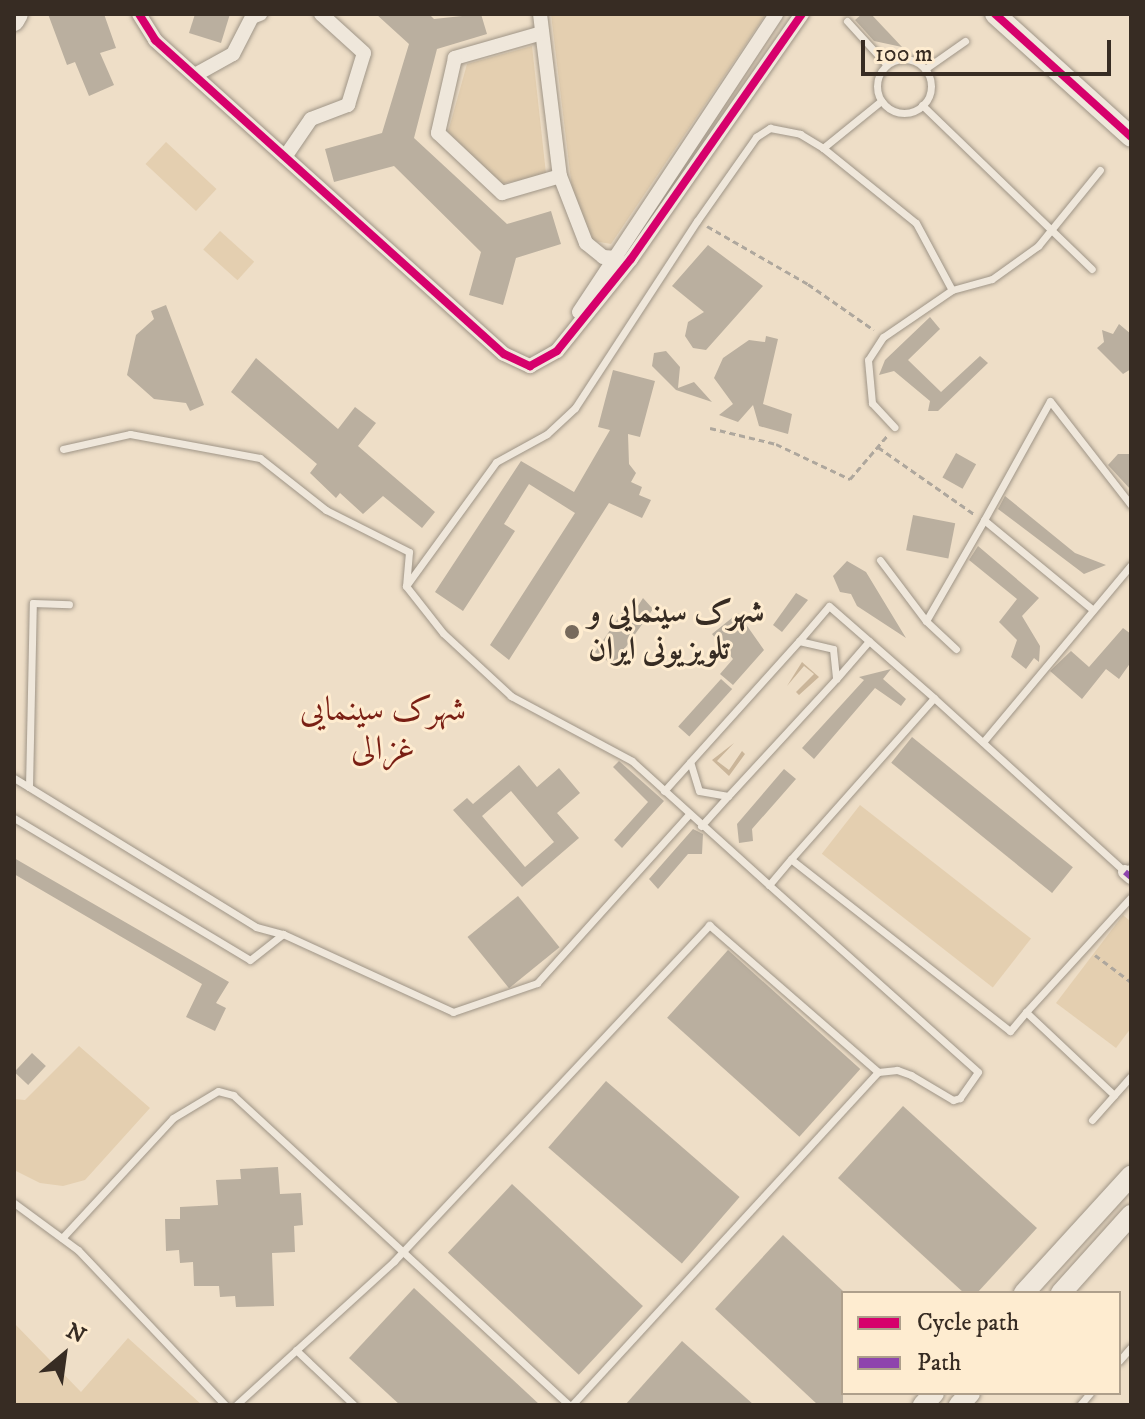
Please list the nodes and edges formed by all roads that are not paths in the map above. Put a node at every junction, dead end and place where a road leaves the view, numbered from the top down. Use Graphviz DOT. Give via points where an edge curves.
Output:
graph roads {
  1 [pos="18,14"];
  2 [pos="139,14"];
  3 [pos="260,14"];
  4 [pos="321,14"];
  5 [pos="540,14"];
  6 [pos="776,14"];
  7 [pos="802,14"];
  8 [pos="995,14"];
  9 [pos="14,21"];
  10 [pos="847,21"];
  11 [pos="542,33"];
  12 [pos="762,36"];
  13 [pos="965,41"];
  14 [pos="780,45"];
  15 [pos="887,65"];
  16 [pos="925,69"];
  17 [pos="195,75"];
  18 [pos="881,101"];
  19 [pos="922,105"];
  20 [pos="1131,137"];
  21 [pos="823,148"];
  22 [pos="285,157"];
  23 [pos="1100,170"];
  24 [pos="560,176"];
  25 [pos="1050,227"];
  26 [pos="611,258"];
  27 [pos="631,259"];
  28 [pos="1092,269"];
  29 [pos="952,290"];
  30 [pos="557,351"];
  31 [pos="894,427"];
  32 [pos="63,449"];
  33 [pos="1131,505"];
  34 [pos="984,520"];
  35 [pos="880,560"];
  36 [pos="1131,565"];
  37 [pos="406,586"];
  38 [pos="69,604"];
  39 [pos="1093,610"];
  40 [pos="926,621"];
  41 [pos="799,641"];
  42 [pos="869,641"];
  43 [pos="956,649"];
  44 [pos="836,679"];
  45 [pos="934,698"];
  46 [pos="983,742"];
  47 [pos="690,762"];
  48 [pos="14,778"];
  49 [pos="29,787"];
  50 [pos="664,791"];
  51 [pos="728,796"];
  52 [pos="689,814"];
  53 [pos="14,818"];
  54 [pos="701,826"];
  55 [pos="791,859"];
  56 [pos="1129,872"];
  57 [pos="769,885"];
  58 [pos="1131,897"];
  59 [pos="283,934"];
  60 [pos="1026,1012"];
  61 [pos="878,1072"];
  62 [pos="1131,1076"];
  63 [pos="1114,1095"];
  64 [pos="1092,1120"];
  65 [pos="1131,1176"];
  66 [pos="14,1203"];
  67 [pos="1131,1215"];
  68 [pos="62,1238"];
  69 [pos="403,1251"];
  70 [pos="1026,1291"];
  71 [pos="1063,1291"];
  72 [pos="296,1350"];
  73 [pos="225,1405"];
  74 [pos="236,1405"];
  75 [pos="354,1405"];
  76 [pos="570,1405"];
  1 -- 9 [label="main road"];
  2 -- 17 [label="street" via="155,40"];
  3 -- 17 [label="street" via="252,17 233,54"];
  4 -- 22 [label="street" via="364,53 348,105 311,119"];
  5 -- 11 [label="street"];
  6 -- 12 [label="street"];
  7 -- 14 [label="street"];
  8 -- 20 [label="main road"];
  10 -- 15 [label="lane"];
  11 -- 24 [label="street"];
  11 -- 24 [label="street" via="455,58 438,133 502,193"];
  12 -- 14 [label="street"];
  12 -- 26 [label="street"];
  13 -- 16 [label="lane"];
  14 -- 27 [label="street"];
  15 -- 16 [label="lane" via="911,60"];
  15 -- 18 [label="lane" via="877,80"];
  16 -- 19 [label="lane" via="931,85"];
  17 -- 22 [label="street"];
  18 -- 19 [label="lane" via="902,113"];
  18 -- 21 [label="lane"];
  19 -- 25 [label="lane"];
  21 -- 29 [label="lane" via="916,223"];
  21 -- 37 [label="lane" via="800,134 770,128 756,137 575,408 547,434 496,462"];
  22 -- 30 [label="street" via="504,354 530,366"];
  23 -- 25 [label="lane"];
  24 -- 26 [label="street" via="586,243"];
  25 -- 28 [label="lane"];
  25 -- 29 [label="lane" via="1038,246 992,279"];
  26 -- 27 [label="street"];
  26 -- 30 [label="street"];
  27 -- 30 [label="street"];
  29 -- 31 [label="lane" via="883,337 868,360 872,403"];
  32 -- 37 [label="lane" via="130,434 260,458 326,510 409,552"];
  33 -- 34 [label="lane" via="1050,401"];
  34 -- 39 [label="lane"];
  34 -- 40 [label="lane"];
  35 -- 40 [label="lane"];
  36 -- 39 [label="lane"];
  37 -- 50 [label="lane" via="443,633 511,696 632,761"];
  38 -- 49 [label="lane" via="33,603"];
  39 -- 46 [label="lane"];
  40 -- 43 [label="lane"];
  41 -- 42 [label="lane" via="829,606"];
  41 -- 44 [label="lane" via="833,649"];
  41 -- 47 [label="lane"];
  42 -- 44 [label="lane"];
  42 -- 45 [label="lane"];
  44 -- 51 [label="lane"];
  45 -- 46 [label="lane"];
  45 -- 55 [label="lane"];
  46 -- 56 [label="lane"];
  47 -- 50 [label="lane"];
  47 -- 51 [label="lane" via="699,791"];
  48 -- 49 [label="lane"];
  49 -- 59 [label="lane" via="256,927"];
  50 -- 52 [label="lane"];
  51 -- 54 [label="lane"];
  52 -- 54 [label="lane"];
  52 -- 59 [label="lane" via="537,983 453,1012"];
  53 -- 59 [label="lane" via="250,960"];
  54 -- 57 [label="lane"];
  55 -- 57 [label="lane"];
  55 -- 60 [label="lane" via="1010,1031"];
  57 -- 61 [label="lane" via="978,1072 953,1100 897,1070"];
  58 -- 60 [label="lane"];
  60 -- 63 [label="lane"];
  61 -- 69 [label="lane" via="709,925"];
  61 -- 76 [label="lane"];
  62 -- 63 [label="lane"];
  63 -- 64 [label="lane"];
  65 -- 70 [label="main road"];
  66 -- 68 [label="lane"];
  67 -- 71 [label="main road"];
  68 -- 69 [label="lane" via="173,1118 218,1091 233,1095"];
  68 -- 73 [label="lane"];
  69 -- 72 [label="lane"];
  69 -- 76 [label="lane"];
  72 -- 74 [label="lane"];
  72 -- 75 [label="lane"];
}
